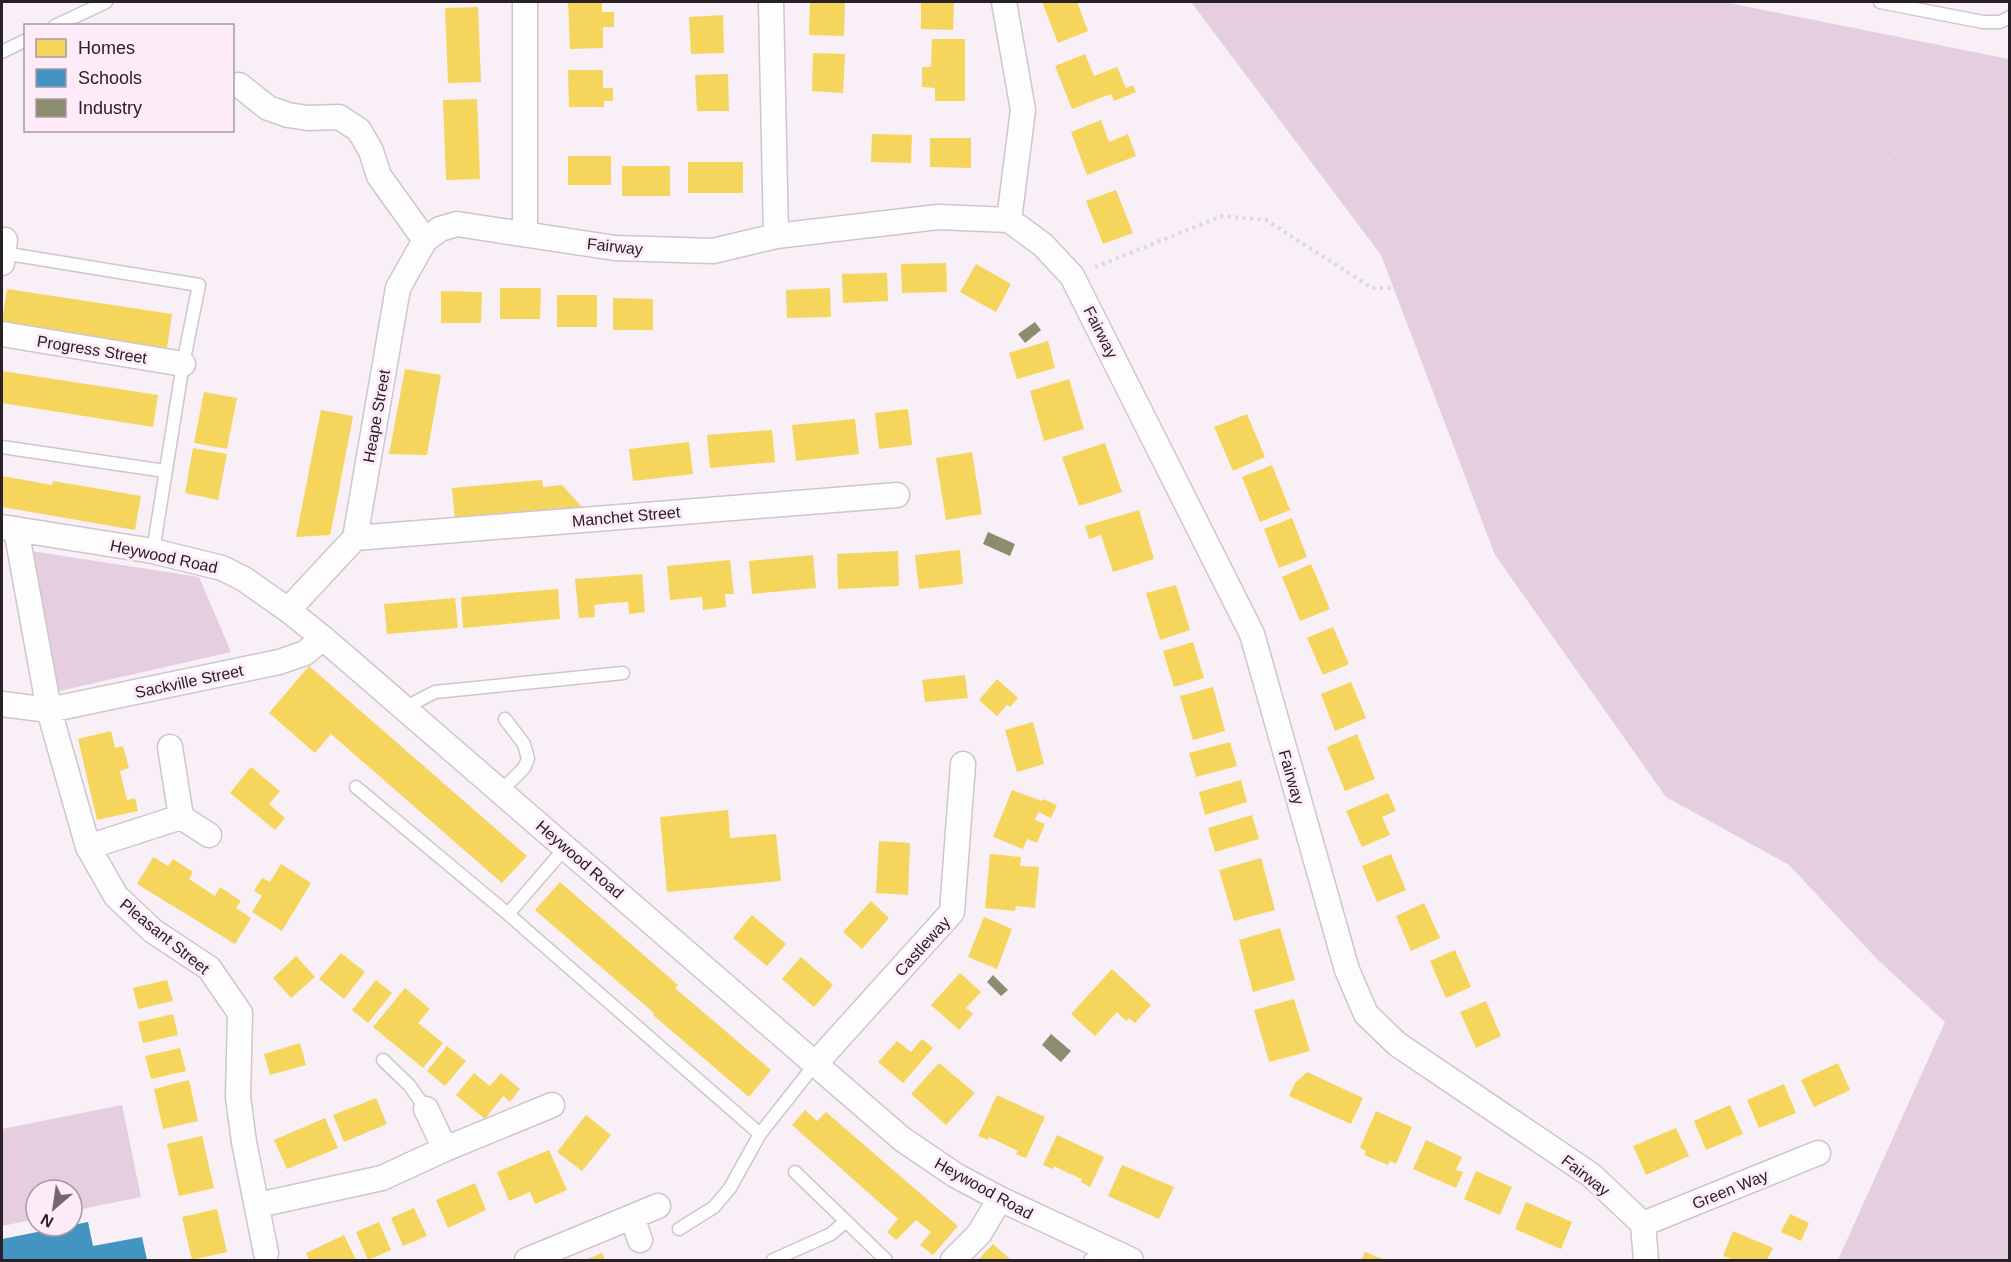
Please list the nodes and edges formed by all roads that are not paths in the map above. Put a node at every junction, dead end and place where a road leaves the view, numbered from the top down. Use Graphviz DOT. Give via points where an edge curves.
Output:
graph roads {
  1 [pos="105,2"];
  2 [pos="525,2"];
  3 [pos="771,2"];
  4 [pos="1004,2"];
  5 [pos="1880,2"];
  6 [pos="2010,17"];
  7 [pos="59,24"];
  8 [pos="24,41"];
  9 [pos="2,52"];
  10 [pos="239,85"];
  11 [pos="1009,220"];
  12 [pos="525,233"];
  13 [pos="776,236"];
  14 [pos="425,240"];
  15 [pos="3,252"];
  16 [pos="2,334"];
  17 [pos="183,364"];
  18 [pos="2,447"];
  19 [pos="165,471"];
  20 [pos="897,495"];
  21 [pos="8,528"];
  22 [pos="355,538"];
  23 [pos="153,550"];
  24 [pos="288,610"];
  25 [pos="323,638"];
  26 [pos="623,673"];
  27 [pos="2,704"];
  28 [pos="404,708"];
  29 [pos="49,710"];
  30 [pos="506,720"];
  31 [pos="170,747"];
  32 [pos="963,764"];
  33 [pos="356,787"];
  34 [pos="501,791"];
  35 [pos="181,817"];
  36 [pos="210,836"];
  37 [pos="88,847"];
  38 [pos="566,847"];
  39 [pos="508,914"];
  40 [pos="383,1060"];
  41 [pos="816,1064"];
  42 [pos="552,1105"];
  43 [pos="426,1109"];
  44 [pos="760,1134"];
  45 [pos="445,1149"];
  46 [pos="1818,1153"];
  47 [pos="795,1172"];
  48 [pos="1000,1199"];
  49 [pos="258,1205"];
  50 [pos="658,1206"];
  51 [pos="632,1217"];
  52 [pos="846,1221"];
  53 [pos="1642,1224"];
  54 [pos="679,1229"];
  55 [pos="640,1240"];
  56 [pos="1096,1254"];
  57 [pos="259,1257"];
  58 [pos="527,1260"];
  59 [pos="773,1260"];
  60 [pos="886,1260"];
  61 [pos="953,1260"];
  62 [pos="1131,1260"];
  63 [pos="1646,1260"];
  1 -- 7 [label="lane"];
  2 -- 12 [label="street"];
  3 -- 13 [label="street"];
  4 -- 11 [label="street" via="1023,110"];
  5 -- 6 [label="lane" via="1983,22 2000,22"];
  8 -- 9 [label="lane"];
  10 -- 14 [label="street" via="278,112 308,118 339,117 359,130 379,176"];
  11 -- 13 [label="street, Fairway" via="938,217"];
  11 -- 53 [label="street, Fairway" via="1043,245 1072,276 1252,634 1347,970 1366,1014 1398,1044 1591,1174"];
  12 -- 13 [label="street, Fairway" via="615,248 713,251"];
  12 -- 14 [label="street, Fairway" via="458,224 440,229"];
  14 -- 22 [label="street, Heape Street" via="399,288"];
  15 -- 17 [label="lane" via="199,285"];
  16 -- 17 [label="street, Progress Street"];
  17 -- 19 [label="lane"];
  18 -- 19 [label="lane"];
  19 -- 23 [label="lane"];
  20 -- 22 [label="street, Manchet Street"];
  21 -- 23 [label="street, Heywood Road"];
  21 -- 29 [label="street, Pleasant Street"];
  22 -- 24 [label="street"];
  23 -- 24 [label="street, Heywood Road" via="222,568"];
  24 -- 25 [label="street, Heywood Road"];
  25 -- 28 [label="street, Heywood Road"];
  25 -- 29 [label="street, Sackville Street" via="305,652 279,662"];
  26 -- 28 [label="lane" via="435,692"];
  27 -- 29 [label="street, Sackville Street"];
  28 -- 34 [label="street, Heywood Road"];
  29 -- 37 [label="street, Pleasant Street"];
  30 -- 34 [label="lane" via="524,744 528,759"];
  31 -- 35 [label="street"];
  32 -- 41 [label="street, Castleway" via="952,912"];
  33 -- 39 [label="lane"];
  34 -- 38 [label="street, Heywood Road"];
  35 -- 36 [label="street"];
  35 -- 37 [label="street"];
  37 -- 49 [label="street, Pleasant Street" via="116,896 153,931 209,968 240,1013 238,1097"];
  38 -- 39 [label="lane"];
  38 -- 41 [label="street, Heywood Road"];
  39 -- 44 [label="lane"];
  40 -- 43 [label="lane" via="409,1085"];
  41 -- 44 [label="lane"];
  41 -- 48 [label="street, Heywood Road" via="902,1139 955,1175"];
  42 -- 45 [label="street"];
  43 -- 45 [label="street"];
  44 -- 54 [label="lane" via="730,1188 714,1207"];
  45 -- 49 [label="street" via="382,1178"];
  46 -- 53 [label="street, Green Way"];
  47 -- 52 [label="lane"];
  48 -- 56 [label="street, Heywood Road"];
  48 -- 61 [label="street" via="979,1234"];
  49 -- 57 [label="street, Pleasant Street"];
  50 -- 51 [label="street"];
  51 -- 55 [label="street"];
  51 -- 58 [label="street"];
  52 -- 59 [label="lane" via="831,1234"];
  52 -- 60 [label="lane"];
  53 -- 63 [label="street"];
  56 -- 62 [label="street, Heywood Road"];
}
